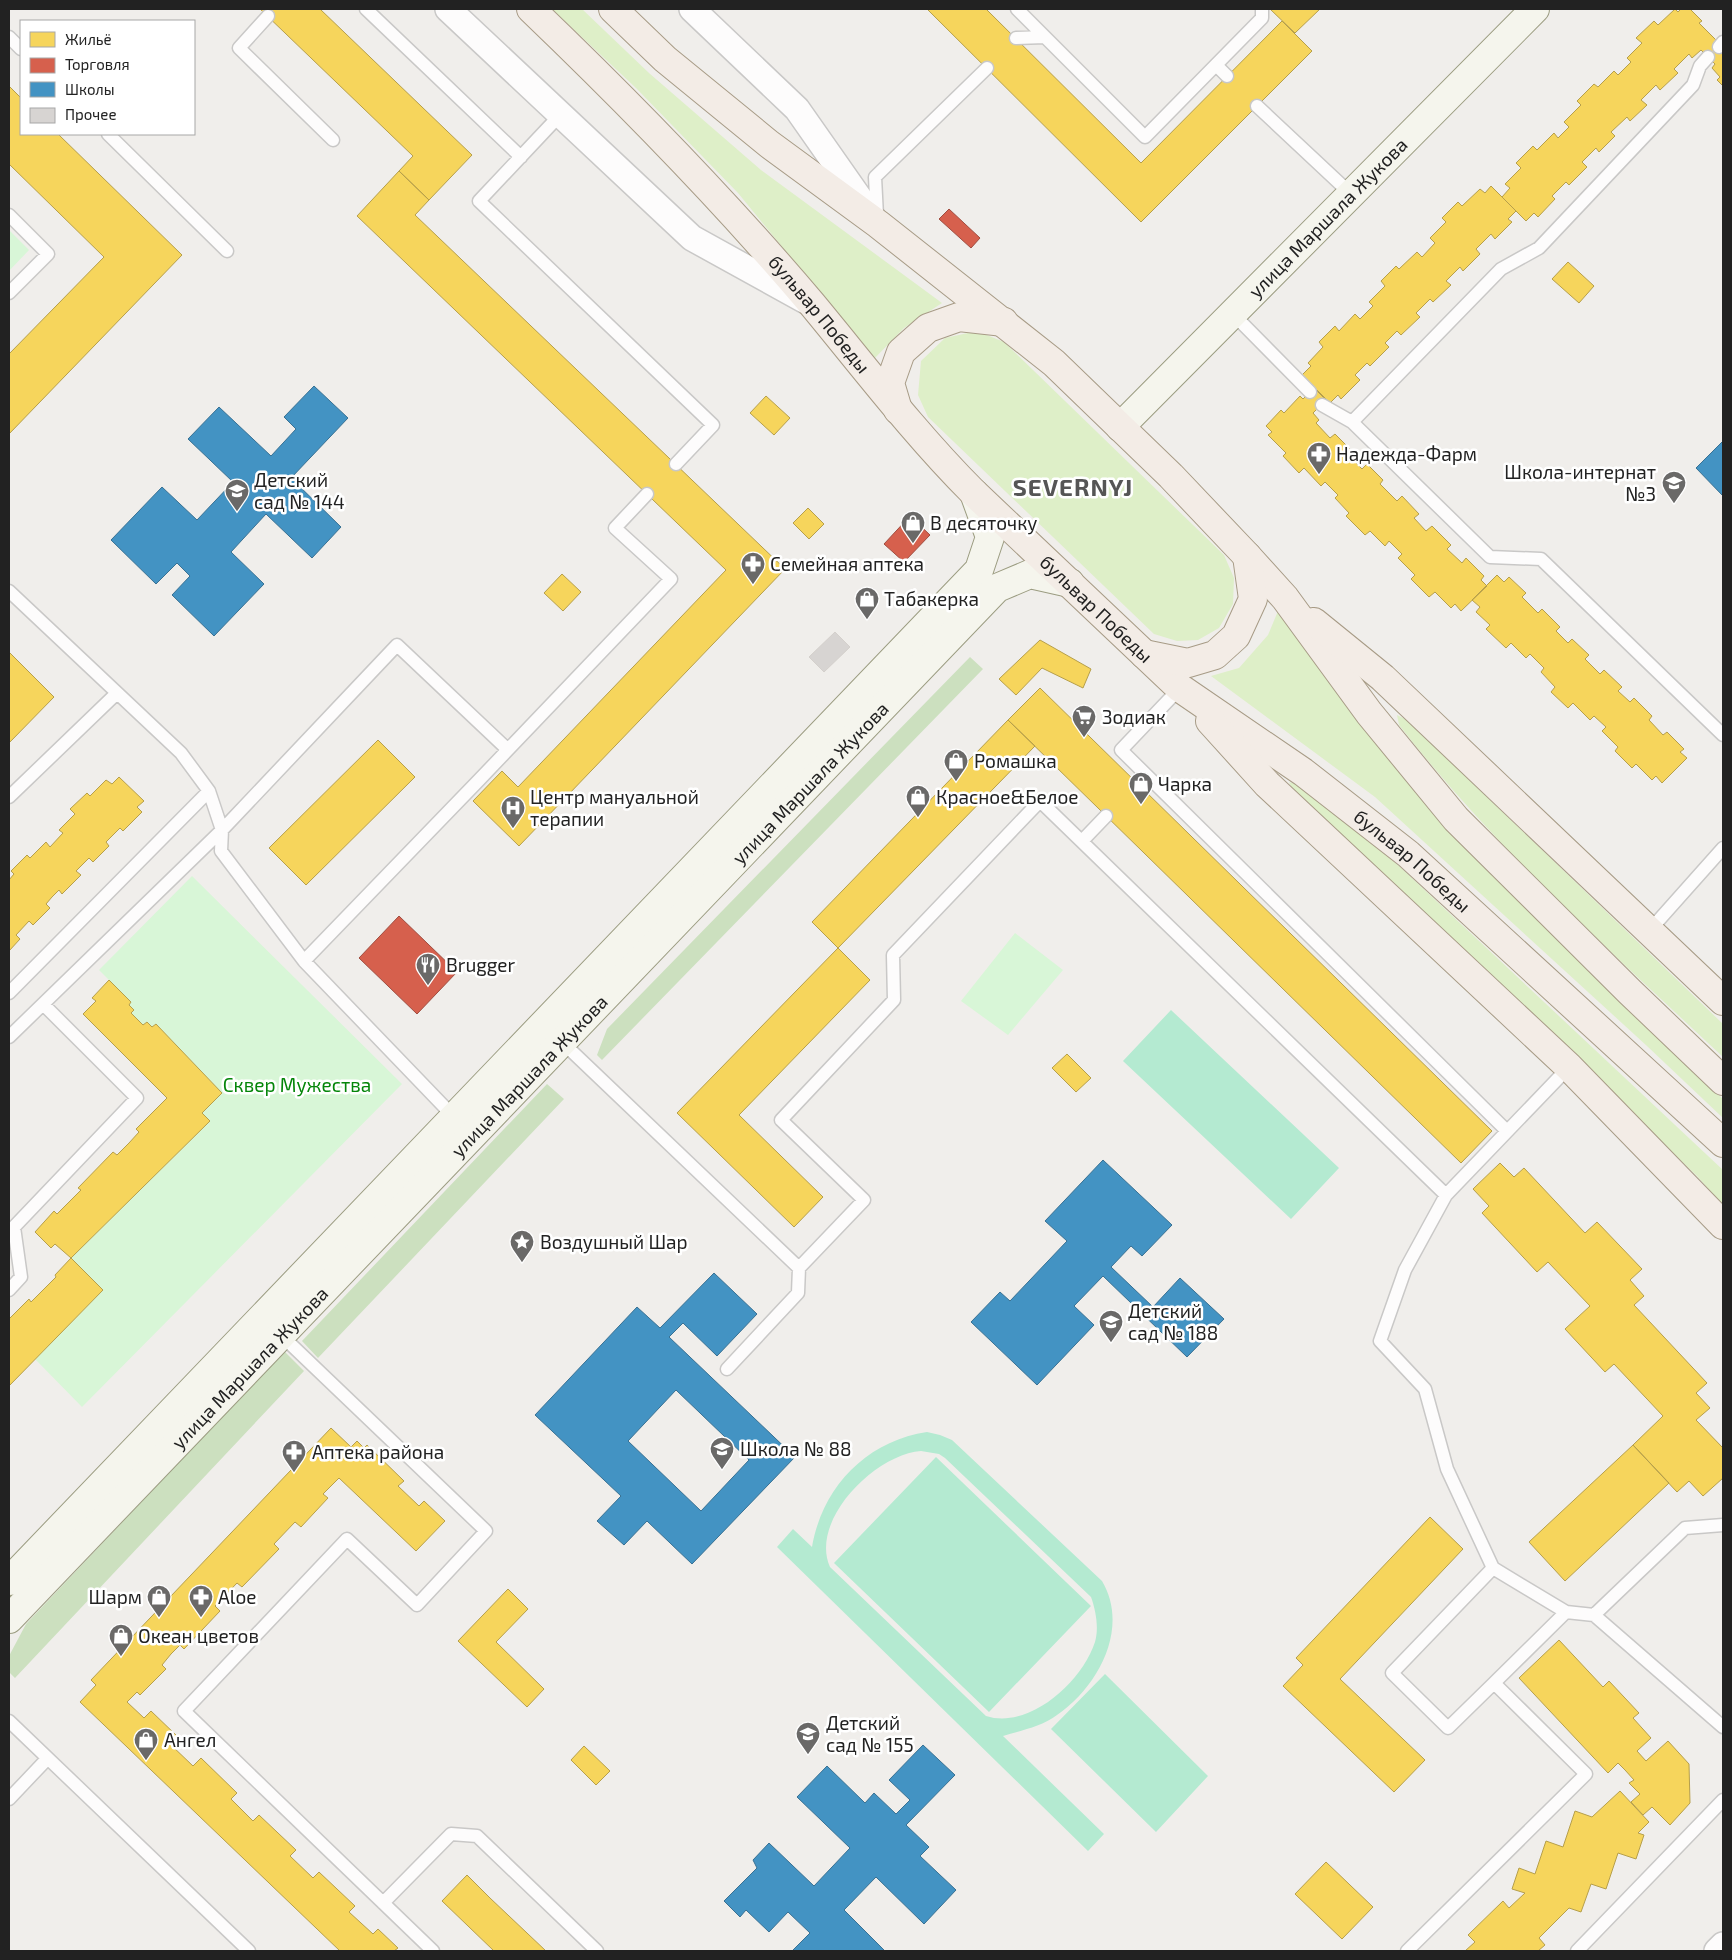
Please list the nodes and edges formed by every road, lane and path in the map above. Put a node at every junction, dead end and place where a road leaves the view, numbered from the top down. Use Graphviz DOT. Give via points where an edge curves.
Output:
graph roads {
  1 [pos="366,9"];
  2 [pos="448,9"];
  3 [pos="531,9"];
  4 [pos="613,9"];
  5 [pos="692,9"];
  6 [pos="1262,9"];
  7 [pos="1535,9"];
  8 [pos="1025,11"];
  9 [pos="268,16"];
  10 [pos="9,37"];
  11 [pos="1045,37"];
  12 [pos="1016,38"];
  13 [pos="20,48"];
  14 [pos="1708,57"];
  15 [pos="1216,65"];
  16 [pos="987,68"];
  17 [pos="1227,76"];
  18 [pos="1257,106"];
  19 [pos="560,115"];
  20 [pos="109,135"];
  21 [pos="333,140"];
  22 [pos="521,157"];
  23 [pos="1351,194"];
  24 [pos="9,214"];
  25 [pos="878,224"];
  26 [pos="227,251"];
  27 [pos="9,293"];
  28 [pos="812,304"];
  29 [pos="1232,313"];
  30 [pos="1004,322"];
  31 [pos="1310,392"];
  32 [pos="1322,404"];
  33 [pos="898,412"];
  34 [pos="1352,422"];
  35 [pos="1120,426"];
  36 [pos="676,464"];
  37 [pos="974,493"];
  38 [pos="647,494"];
  39 [pos="1248,556"];
  40 [pos="1070,583"];
  41 [pos="9,591"];
  42 [pos="1285,598"];
  43 [pos="1144,654"];
  44 [pos="1180,688"];
  45 [pos="117,693"];
  46 [pos="1723,735"];
  47 [pos="507,750"];
  48 [pos="210,791"];
  49 [pos="10,792"];
  50 [pos="1106,816"];
  51 [pos="222,830"];
  52 [pos="1082,841"];
  53 [pos="1723,848"];
  54 [pos="1650,930"];
  55 [pos="304,960"];
  56 [pos="9,993"];
  57 [pos="1723,1001"];
  58 [pos="42,1004"];
  59 [pos="9,1037"];
  60 [pos="562,1042"];
  61 [pos="1569,1067"];
  62 [pos="1723,1081"];
  63 [pos="464,1126"];
  64 [pos="1507,1130"];
  65 [pos="1723,1144"];
  66 [pos="1446,1195"];
  67 [pos="1723,1225"];
  68 [pos="799,1268"];
  69 [pos="9,1290"];
  70 [pos="281,1335"];
  71 [pos="727,1369"];
  72 [pos="1723,1525"];
  73 [pos="1493,1568"];
  74 [pos="9,1581"];
  75 [pos="1566,1612"];
  76 [pos="1594,1615"];
  77 [pos="9,1619"];
  78 [pos="1494,1683"];
  79 [pos="9,1722"];
  80 [pos="1723,1728"];
  81 [pos="48,1758"];
  82 [pos="9,1799"];
  83 [pos="1723,1800"];
  84 [pos="383,1903"];
  85 [pos="1723,1945"];
  86 [pos="249,1951"];
  87 [pos="434,1951"];
  88 [pos="598,1951"];
  89 [pos="1407,1951"];
  90 [pos="1577,1951"];
  91 [pos="1717,1951"];
  1 -- 22 [label="lane"];
  2 -- 19 [label="street"];
  3 -- 28 [label="main road, бульвар Победы" via="622,97"];
  4 -- 25 [label="main road" via="665,58 769,144"];
  5 -- 25 [label="street" via="797,110"];
  6 -- 15 [label="lane" via="1262,18"];
  7 -- 23 [label="street, улица Маршала Жукова"];
  8 -- 11 [label="lane"];
  9 -- 21 [label="lane" via="239,48"];
  10 -- 13 [label="lane"];
  11 -- 12 [label="lane"];
  11 -- 15 [label="lane" via="1145,137"];
  14 -- 34 [label="lane" via="1700,66 1693,85 1540,248 1501,269"];
  15 -- 17 [label="lane"];
  16 -- 25 [label="lane" via="875,177"];
  18 -- 23 [label="lane"];
  19 -- 22 [label="lane"];
  19 -- 28 [label="street" via="692,238"];
  20 -- 26 [label="lane"];
  22 -- 36 [label="lane" via="479,201 713,425"];
  23 -- 29 [label="street, улица Маршала Жукова"];
  24 -- 27 [label="lane" via="48,254"];
  25 -- 30 [label="main road"];
  28 -- 33 [label="main road, бульвар Победы"];
  29 -- 31 [label="lane"];
  29 -- 35 [label="street, улица Маршала Жукова"];
  30 -- 33 [label="main road" via="959,317 928,328 901,352 890,383"];
  30 -- 35 [label="main road" via="1054,363"];
  32 -- 34 [label="lane"];
  33 -- 37 [label="main road, бульвар Победы"];
  34 -- 46 [label="lane" via="1490,557 1541,559"];
  35 -- 39 [label="main road"];
  37 -- 40 [label="main road, бульвар Победы"];
  37 -- 63 [label="street, улица Маршала Жукова" via="990,537 978,570"];
  38 -- 47 [label="lane" via="615,528 671,579"];
  39 -- 42 [label="main road"];
  39 -- 43 [label="main road" via="1253,599 1236,636 1215,655 1188,663"];
  40 -- 43 [label="main road, бульвар Победы"];
  40 -- 60 [label="street, улица Маршала Жукова" via="1030,574 997,588"];
  41 -- 45 [label="lane"];
  42 -- 54 [label="main road" via="1383,678"];
  42 -- 62 [label="main road" via="1368,713 1456,820"];
  43 -- 44 [label="main road, бульвар Победы"];
  44 -- 61 [label="main road" via="1267,784"];
  44 -- 64 [label="lane" via="1121,750 1141,778"];
  44 -- 65 [label="main road, бульвар Победы" via="1303,772 1408,854"];
  45 -- 48 [label="lane" via="181,753"];
  45 -- 49 [label="lane"];
  47 -- 51 [label="lane" via="397,646"];
  47 -- 55 [label="lane"];
  48 -- 51 [label="lane"];
  48 -- 56 [label="lane"];
  50 -- 52 [label="lane"];
  51 -- 55 [label="lane" via="221,851"];
  51 -- 58 [label="lane"];
  52 -- 66 [label="lane"];
  52 -- 68 [label="lane" via="1040,801 892,955 894,1000 781,1120 864,1200"];
  53 -- 54 [label="lane"];
  54 -- 57 [label="main road"];
  55 -- 63 [label="lane"];
  58 -- 59 [label="lane"];
  58 -- 69 [label="lane" via="137,1098 14,1227 21,1277"];
  60 -- 63 [label="street, улица Маршала Жукова"];
  60 -- 68 [label="lane"];
  61 -- 64 [label="lane"];
  61 -- 67 [label="main road"];
  63 -- 70 [label="street, улица Маршала Жукова"];
  63 -- 74 [label="street, улица Маршала Жукова"];
  64 -- 66 [label="lane"];
  66 -- 73 [label="lane" via="1405,1270 1380,1341 1425,1389 1447,1468"];
  68 -- 71 [label="lane" via="798,1293"];
  70 -- 77 [label="street, улица Маршала Жукова"];
  70 -- 84 [label="lane" via="486,1531 417,1605 347,1539 184,1711"];
  72 -- 76 [label="lane" via="1685,1528"];
  73 -- 75 [label="lane"];
  73 -- 78 [label="lane" via="1392,1673 1448,1728"];
  75 -- 76 [label="lane"];
  75 -- 78 [label="lane"];
  76 -- 80 [label="lane"];
  78 -- 89 [label="lane" via="1586,1774"];
  79 -- 81 [label="lane"];
  81 -- 82 [label="lane"];
  81 -- 86 [label="lane"];
  83 -- 90 [label="lane"];
  84 -- 87 [label="lane"];
  84 -- 88 [label="lane" via="451,1834 477,1836"];
  85 -- 91 [label="street"];
}
